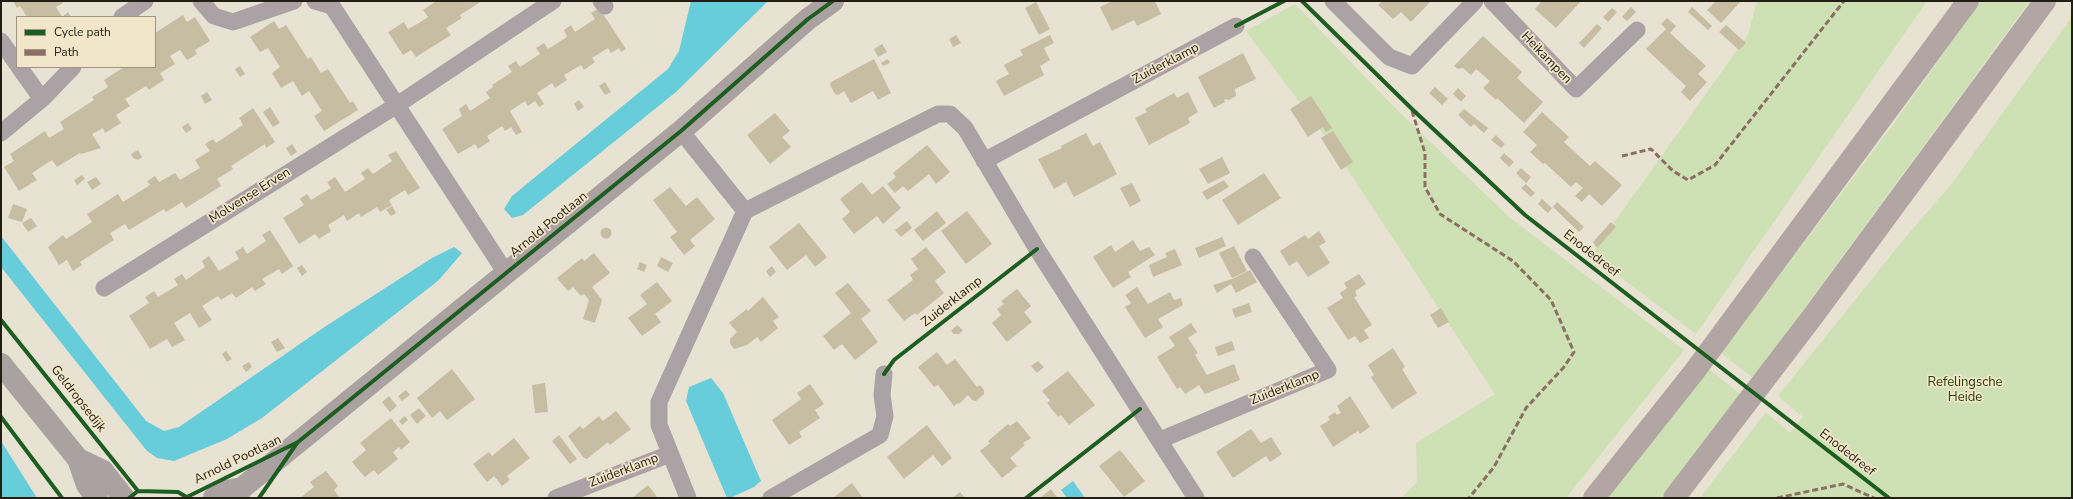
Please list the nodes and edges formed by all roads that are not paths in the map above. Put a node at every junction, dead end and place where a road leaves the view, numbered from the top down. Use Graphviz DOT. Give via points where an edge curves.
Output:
graph roads {
  1 [pos="146,1"];
  2 [pos="201,1"];
  3 [pos="294,1"];
  4 [pos="315,1"];
  5 [pos="553,1"];
  6 [pos="824,1"];
  7 [pos="833,1"];
  8 [pos="1333,1"];
  9 [pos="1475,1"];
  10 [pos="1492,1"];
  11 [pos="1968,1"];
  12 [pos="2045,1"];
  13 [pos="124,16"];
  14 [pos="808,19"];
  15 [pos="1236,26"];
  16 [pos="1637,30"];
  17 [pos="1,42"];
  18 [pos="16,63"];
  19 [pos="21,68"];
  20 [pos="72,68"];
  21 [pos="42,99"];
  22 [pos="397,105"];
  23 [pos="682,130"];
  24 [pos="1,133"];
  25 [pos="984,161"];
  26 [pos="745,211"];
  27 [pos="1253,257"];
  28 [pos="506,273"];
  29 [pos="104,288"];
  30 [pos="1,364"];
  31 [pos="884,374"];
  32 [pos="1160,440"];
  33 [pos="670,454"];
  34 [pos="78,459"];
  35 [pos="239,493"];
  36 [pos="97,498"];
  37 [pos="124,498"];
  38 [pos="214,498"];
  39 [pos="556,498"];
  40 [pos="688,498"];
  41 [pos="771,498"];
  42 [pos="1196,498"];
  43 [pos="1594,498"];
  44 [pos="1674,498"];
  1 -- 13 [label="street"];
  2 -- 3 [label="street" via="214,16 233,22"];
  4 -- 22 [label="street" via="332,6"];
  5 -- 22 [label="street, Molvense Erven"];
  6 -- 14 [label="street, Arnold Pootlaan"];
  7 -- 14 [label="street, Arnold Pootlaan"];
  8 -- 9 [label="street" via="1389,57 1412,66"];
  10 -- 16 [label="street, Heikampen" via="1576,89"];
  11 -- 43 [label="highway" via="1694,372"];
  12 -- 44 [label="highway" via="1804,329"];
  14 -- 23 [label="street, Arnold Pootlaan"];
  15 -- 25 [label="street, Zuiderklamp"];
  17 -- 18 [label="street"];
  19 -- 21 [label="street"];
  20 -- 21 [label="street"];
  21 -- 24 [label="street"];
  22 -- 28 [label="street"];
  22 -- 29 [label="street, Molvense Erven"];
  23 -- 26 [label="street"];
  23 -- 28 [label="street, Arnold Pootlaan"];
  25 -- 26 [label="street" via="965,128 950,114 938,114"];
  25 -- 32 [label="street" via="1037,249"];
  26 -- 33 [label="street, Zuiderklamp" via="659,402 659,425"];
  27 -- 32 [label="street, Zuiderklamp" via="1328,370"];
  28 -- 35 [label="street, Arnold Pootlaan"];
  30 -- 34 [label="street"];
  31 -- 41 [label="street" via="882,395 885,416 880,435"];
  32 -- 42 [label="street"];
  33 -- 39 [label="street, Zuiderklamp"];
  33 -- 40 [label="street, Zuiderklamp"];
  34 -- 36 [label="street" via="87,485"];
  34 -- 37 [label="street" via="102,471"];
  35 -- 38 [label="street, Arnold Pootlaan" via="221,492"];
}
